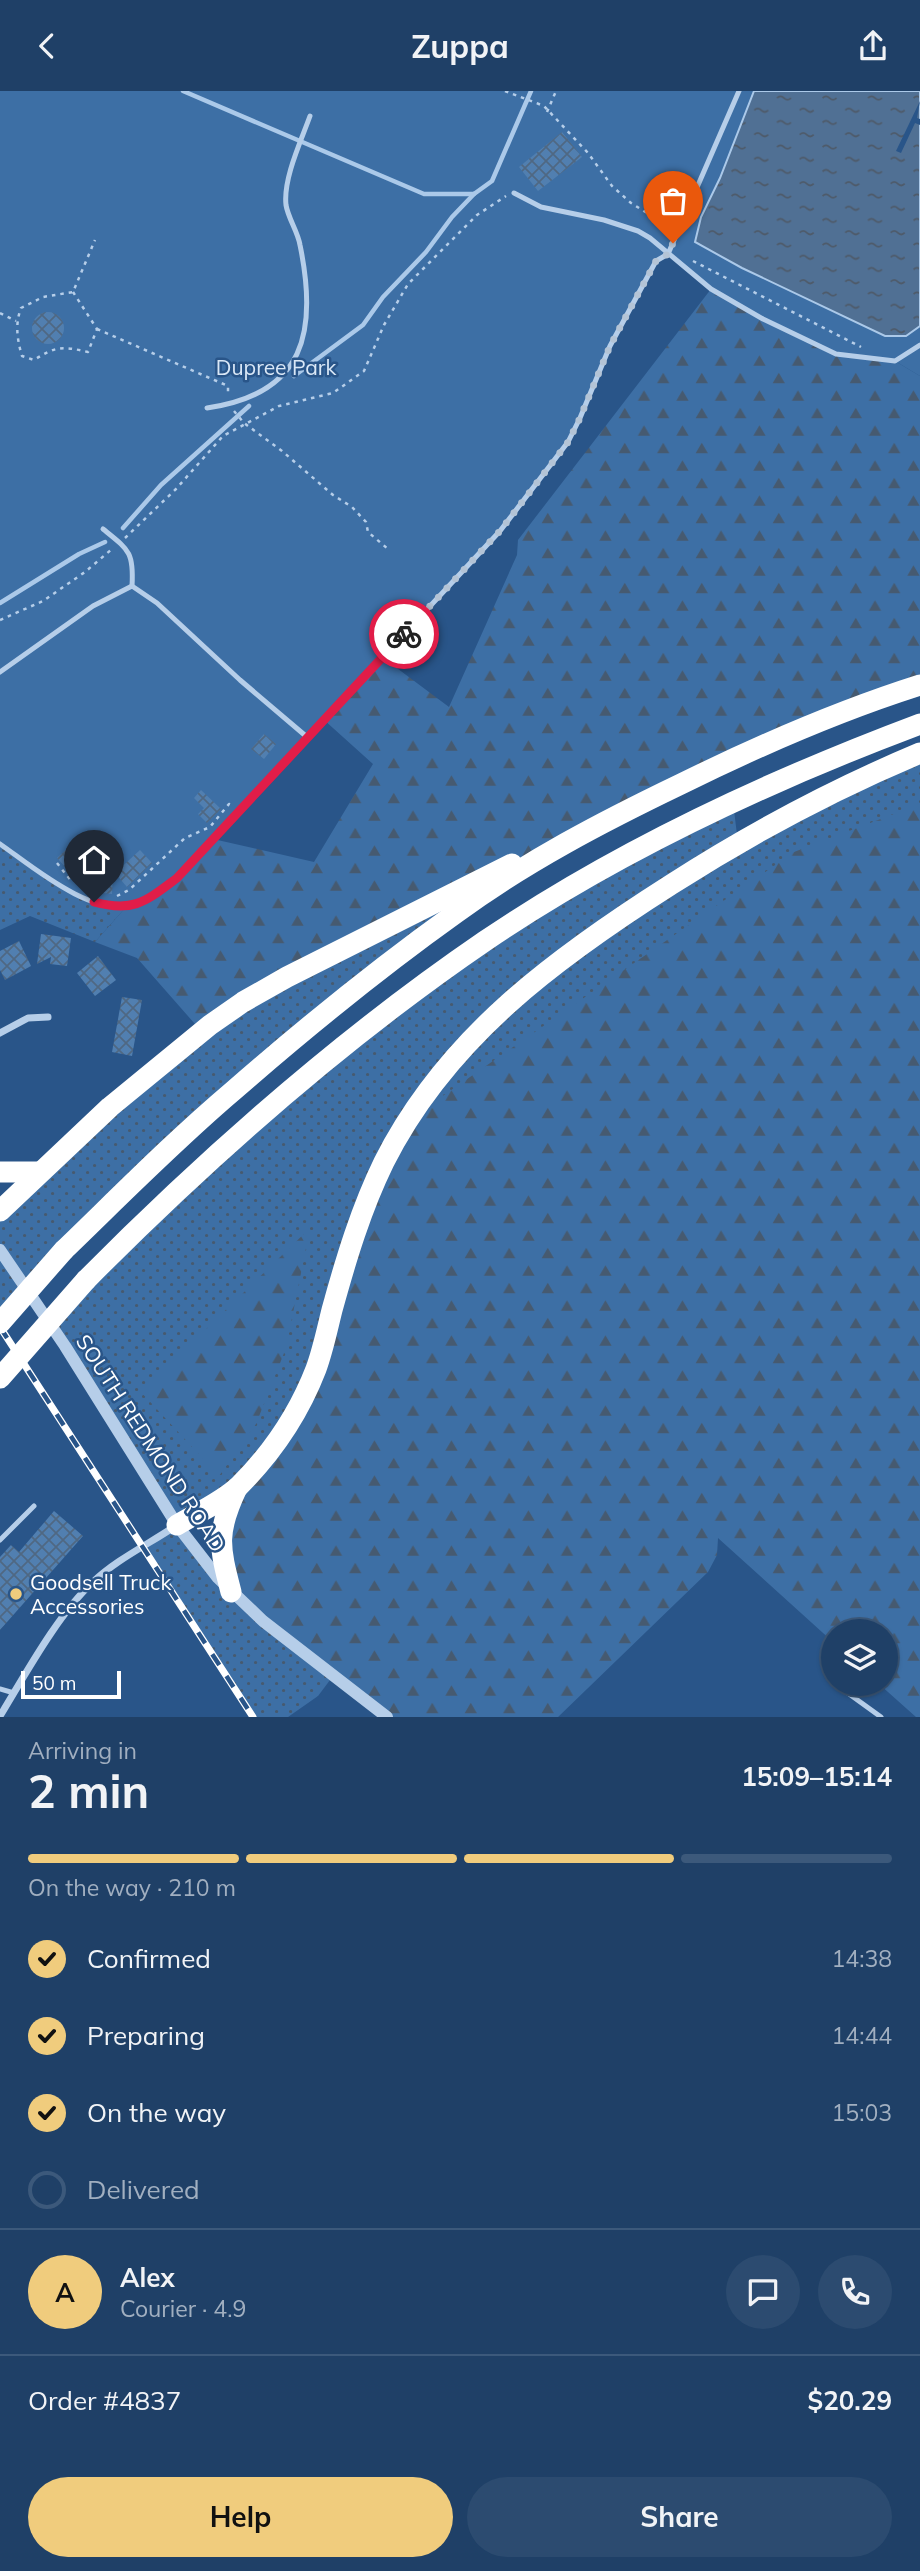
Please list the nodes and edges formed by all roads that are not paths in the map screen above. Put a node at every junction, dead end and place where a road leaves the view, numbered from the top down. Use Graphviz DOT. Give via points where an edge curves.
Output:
graph roads {
  1 [pos="739,91"];
  2 [pos="310,116"];
  3 [pos="514,194"];
  4 [pos="668,254"];
  5 [pos="920,345"];
  6 [pos="207,408"];
  7 [pos="103,529"];
  8 [pos="132,586"];
  9 [pos="0,672"];
  10 [pos="920,685"];
  11 [pos="920,724"];
  12 [pos="307,737"];
  13 [pos="920,753"];
  14 [pos="581,835"];
  15 [pos="0,844"];
  16 [pos="48,1017"];
  17 [pos="0,1033"];
  18 [pos="0,1172"];
  19 [pos="40,1172"];
  20 [pos="0,1212"];
  21 [pos="0,1250"];
  22 [pos="0,1323"];
  23 [pos="0,1378"];
  24 [pos="237,1488"];
  25 [pos="34,1506"];
  26 [pos="177,1525"];
  27 [pos="0,1540"];
  28 [pos="231,1592"];
  29 [pos="0,1689"];
  30 [pos="14,1693"];
  31 [pos="852,1696"];
  32 [pos="0,1716"];
  33 [pos="387,1717"];
  34 [pos="881,1717"];
  1 -- 4 [label="lane"];
  2 -- 6 [label="lane" via="290,175 286,205 300,243 308,295 302,345 292,366 274,385 230,407"];
  3 -- 4 [label="lane" via="541,207 638,231"];
  4 -- 5 [label="lane" via="711,289 836,354 895,361"];
  4 -- 12 [label="lane" via="656,261 610,346 568,442 542,478 500,531"];
  7 -- 8 [label="lane" via="134,561"];
  8 -- 9 [label="lane" via="93,606"];
  8 -- 12 [label="lane"];
  10 -- 14 [label="highway" via="776,740"];
  11 -- 23 [label="highway, bridge" via="807,769 669,834 486,940 367,1028 195,1173 86,1280"];
  12 -- 15 [label="lane" via="177,878 147,901 126,907 94,902"];
  13 -- 24 [label="highway" via="765,829 635,906 555,962 480,1028 408,1119 384,1162 353,1238 316,1369 294,1417"];
  14 -- 19 [label="highway" via="494,871 243,1002 150,1073"];
  14 -- 22 [label="highway, bridge" via="457,912 297,1037 64,1251"];
  16 -- 17 [label="street" via="28,1018"];
  18 -- 19 [label="highway"];
  19 -- 20 [label="highway"];
  21 -- 26 [label="street, SOUTH REDMOND ROAD"];
  24 -- 26 [label="highway"];
  24 -- 28 [label="highway" via="224,1514 220,1537"];
  25 -- 27 [label="lane"];
  26 -- 28 [label="street, SOUTH REDMOND ROAD"];
  26 -- 30 [label="street" via="91,1584"];
  28 -- 33 [label="street, SOUTH REDMOND ROAD"];
  29 -- 30 [label="lane"];
  30 -- 32 [label="street"];
  31 -- 34 [label="lane"];
}
